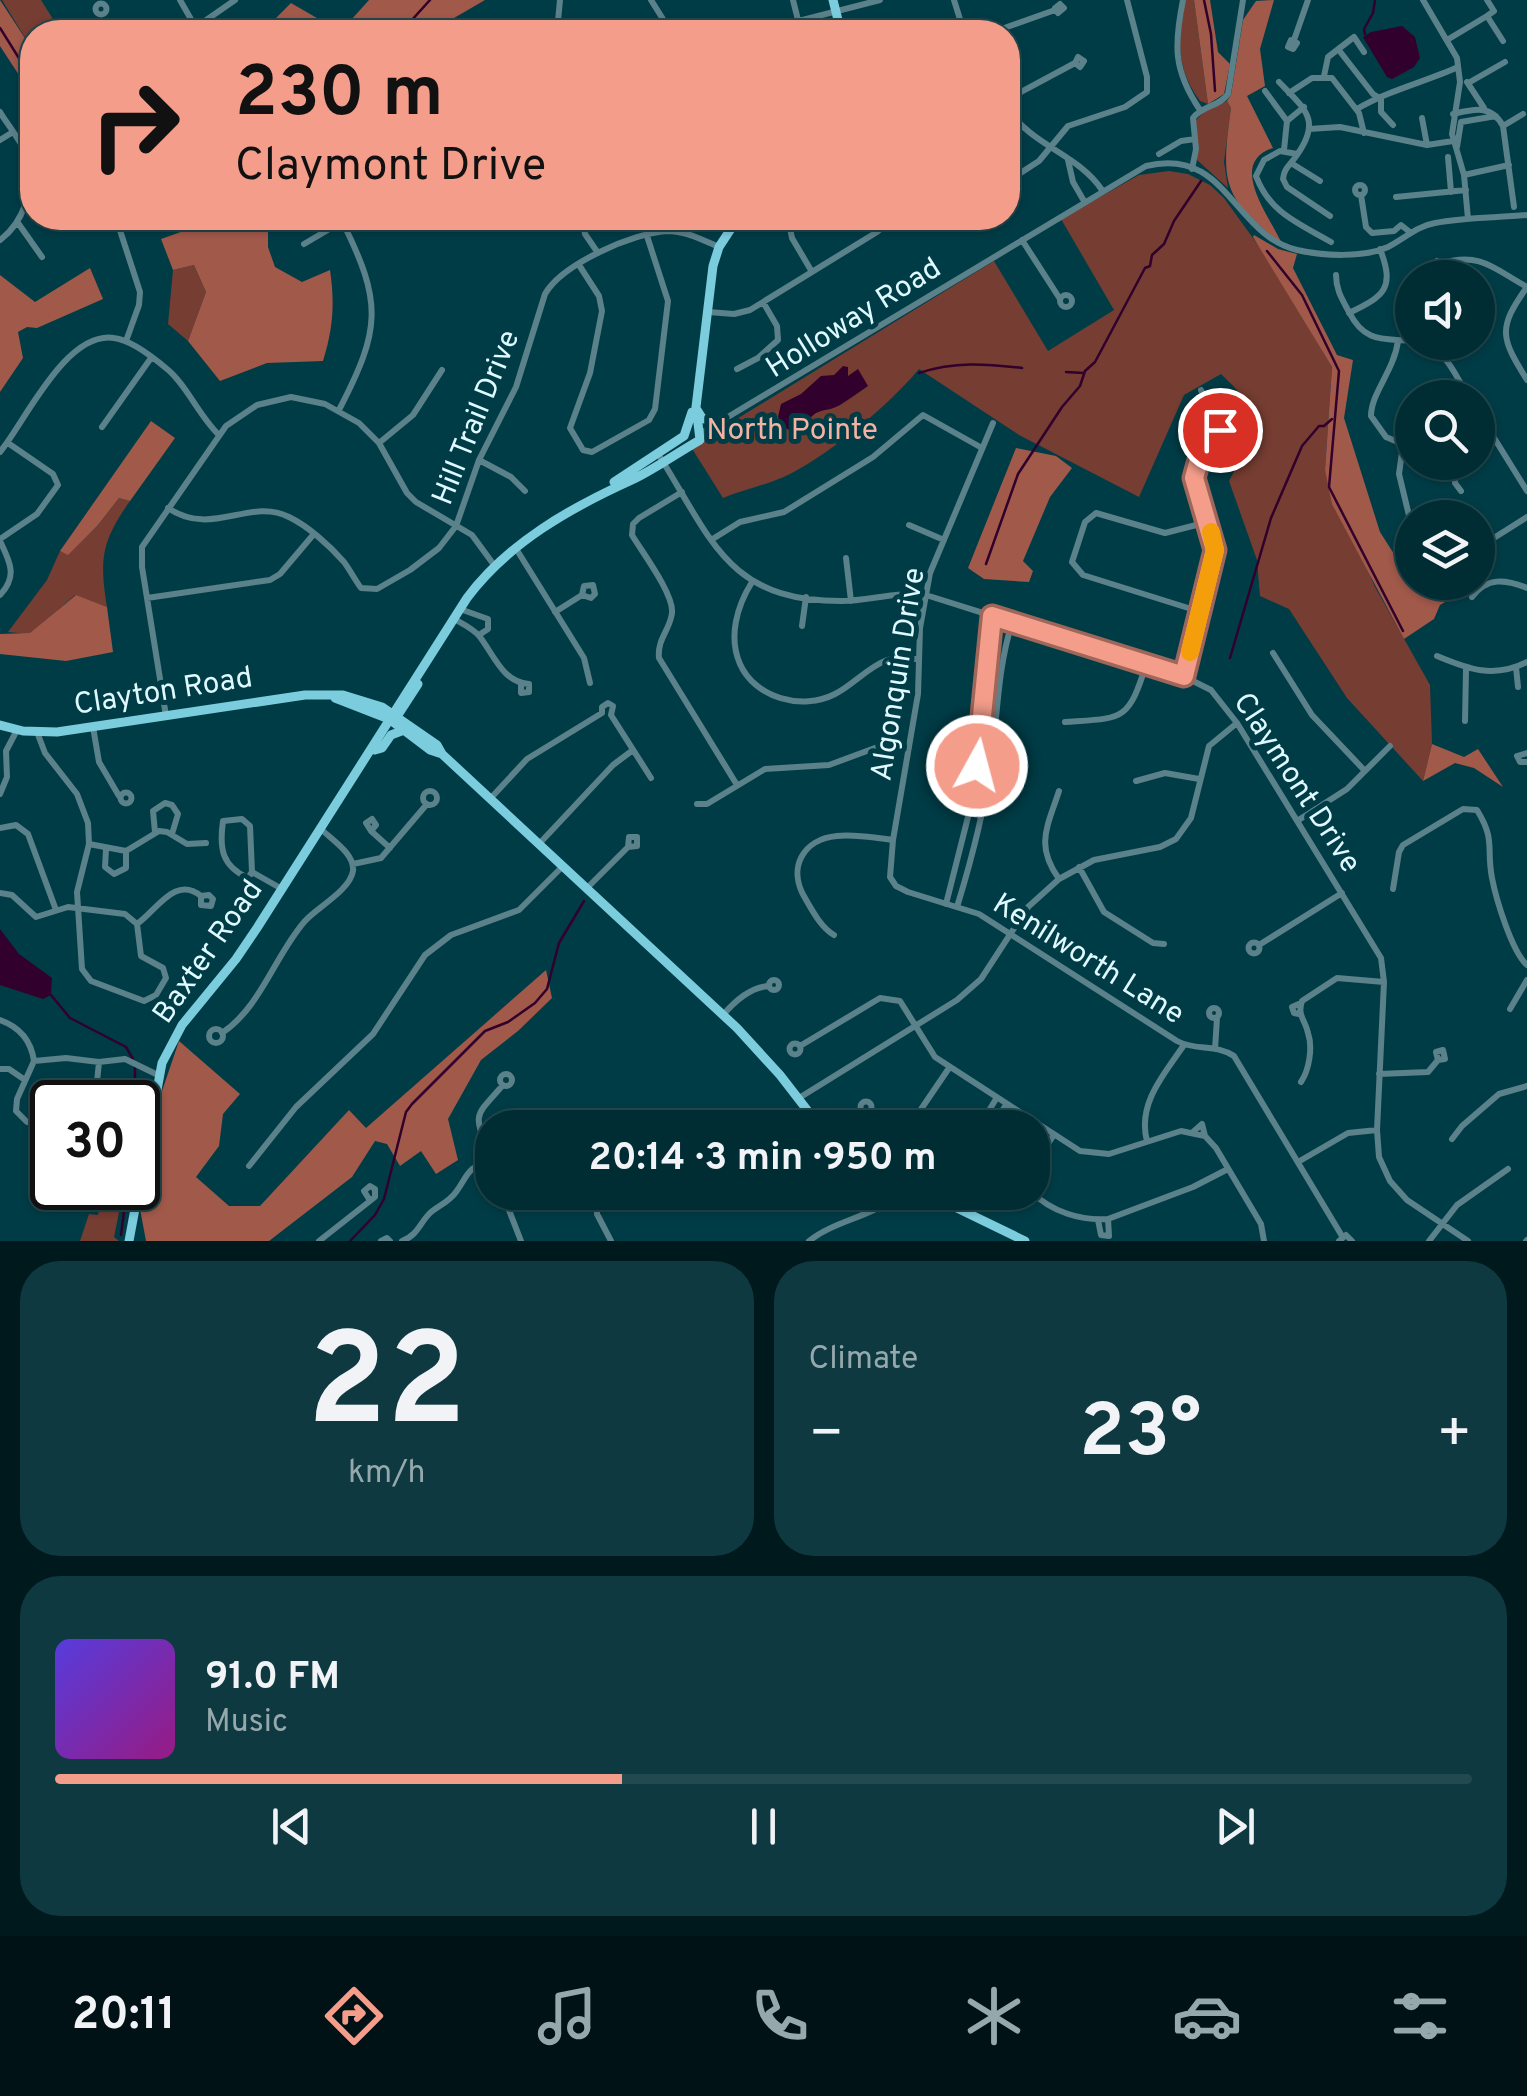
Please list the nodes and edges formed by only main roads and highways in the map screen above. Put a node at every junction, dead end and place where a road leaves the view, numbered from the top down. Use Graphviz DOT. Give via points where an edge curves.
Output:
graph roads {
  1 [pos="730,230"];
  2 [pos="700,375"];
  3 [pos="696,407"];
  4 [pos="718,424"];
  5 [pos="598,496"];
  6 [pos="424,668"];
  7 [pos="334,697"];
  8 [pos="406,704"];
  9 [pos="358,706"];
  10 [pos="393,718"];
  11 [pos="0,726"];
  12 [pos="404,730"];
  13 [pos="424,734"];
  14 [pos="378,735"];
  15 [pos="375,750"];
  16 [pos="442,754"];
  17 [pos="360,767"];
  18 [pos="810,1110"];
  19 [pos="961,1210"];
  20 [pos="978,1218"];
  21 [pos="129,1241"];
  22 [pos="1024,1241"];
  23 [pos="1036,1241"];
  1 -- 2 [label="main road" via="713,266"];
  2 -- 3 [label="main road"];
  2 -- 5 [label="main road" via="686,432"];
  3 -- 4 [label="main road" via="702,418"];
  3 -- 5 [label="main road, Baxter Road" via="699,438"];
  5 -- 6 [label="main road, Baxter Road" via="494,565"];
  6 -- 8 [label="main road, Baxter Road"];
  6 -- 10 [label="main road, Baxter Road"];
  7 -- 9 [label="main road, Clayton Road"];
  7 -- 10 [label="main road, Clayton Road" via="362,699"];
  7 -- 11 [label="main road, Clayton Road" via="288,697 37,732"];
  8 -- 10 [label="main road, Baxter Road"];
  8 -- 13 [label="main road"];
  9 -- 10 [label="main road, Clayton Road"];
  9 -- 14 [label="main road" via="377,720"];
  10 -- 12 [label="main road, Clayton Road"];
  10 -- 13 [label="main road, Clayton Road"];
  10 -- 14 [label="main road, Baxter Road"];
  10 -- 15 [label="main road, Baxter Road"];
  12 -- 15 [label="main road"];
  12 -- 16 [label="main road, Clayton Road"];
  13 -- 16 [label="main road, Clayton Road"];
  14 -- 17 [label="main road, Baxter Road"];
  15 -- 17 [label="main road, Baxter Road"];
  16 -- 18 [label="main road, Clayton Road" via="723,1014"];
  17 -- 21 [label="main road, Baxter Road" via="236,959 182,1024 162,1063"];
  19 -- 20 [label="main road"];
  20 -- 22 [label="main road"];
  20 -- 23 [label="main road"];
}
